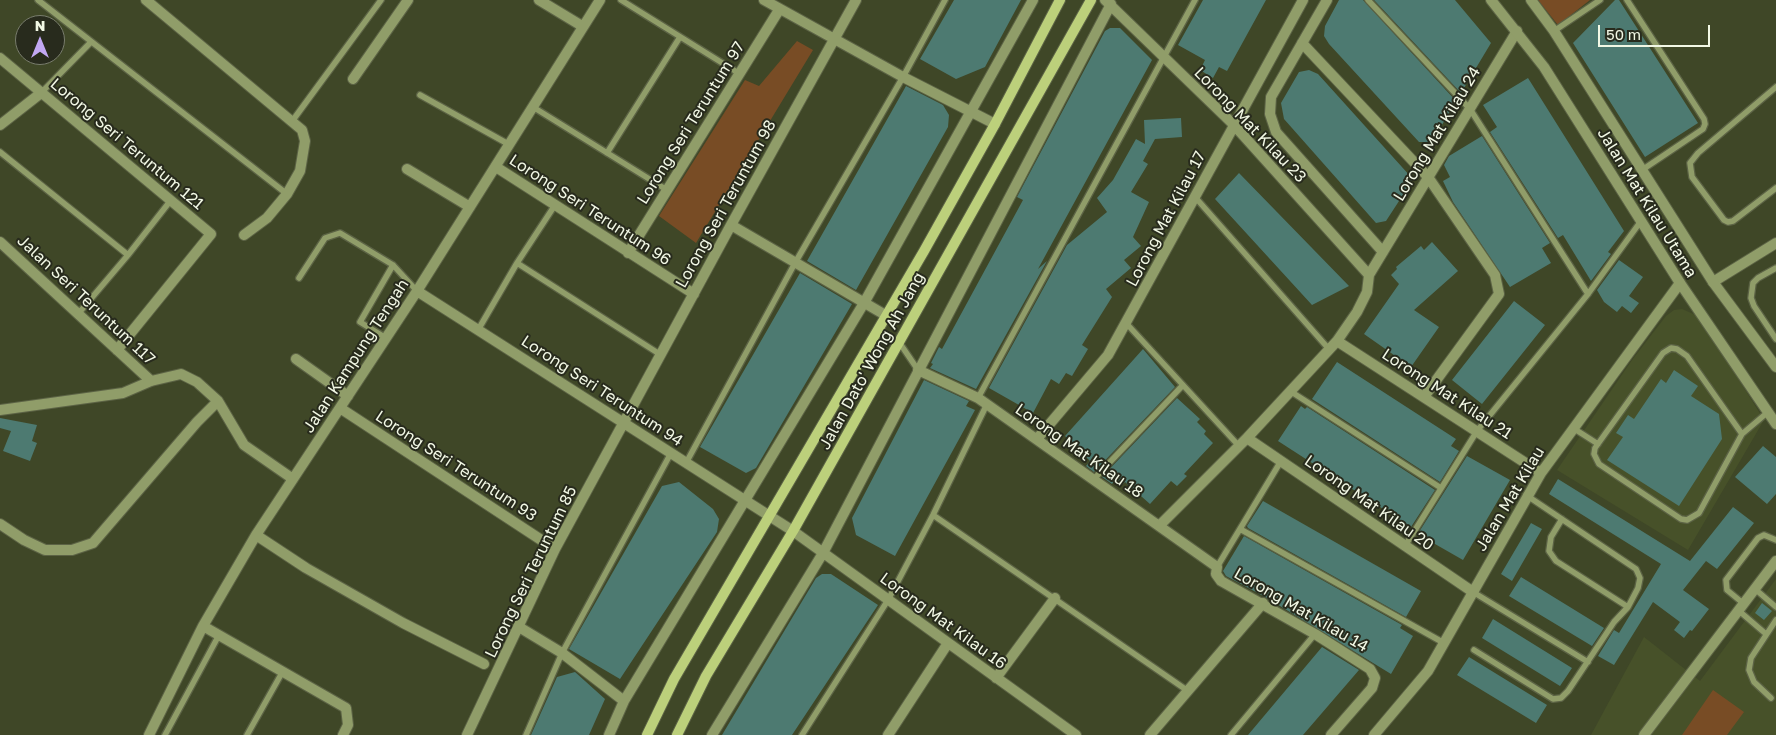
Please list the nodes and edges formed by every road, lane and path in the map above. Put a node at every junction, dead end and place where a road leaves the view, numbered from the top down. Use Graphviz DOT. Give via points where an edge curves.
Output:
graph roads {
  1 [pos="38,0"];
  2 [pos="146,0"];
  3 [pos="381,0"];
  4 [pos="408,0"];
  5 [pos="539,0"];
  6 [pos="600,0"];
  7 [pos="621,0"];
  8 [pos="764,0"];
  9 [pos="856,0"];
  10 [pos="945,0"];
  11 [pos="1032,0"];
  12 [pos="1060,0"];
  13 [pos="1091,0"];
  14 [pos="1195,0"];
  15 [pos="1303,0"];
  16 [pos="1326,0"];
  17 [pos="1368,0"];
  18 [pos="1491,0"];
  19 [pos="1531,0"];
  20 [pos="1600,0"];
  21 [pos="1628,0"];
  22 [pos="1108,2"];
  23 [pos="779,10"];
  24 [pos="582,26"];
  25 [pos="1517,30"];
  26 [pos="1554,31"];
  27 [pos="680,37"];
  28 [pos="834,39"];
  29 [pos="90,43"];
  30 [pos="1302,43"];
  31 [pos="0,58"];
  32 [pos="1164,58"];
  33 [pos="740,74"];
  34 [pos="903,77"];
  35 [pos="353,79"];
  36 [pos="1776,87"];
  37 [pos="41,93"];
  38 [pos="420,95"];
  39 [pos="533,107"];
  40 [pos="1470,108"];
  41 [pos="970,111"];
  42 [pos="293,120"];
  43 [pos="995,124"];
  44 [pos="1234,124"];
  45 [pos="0,125"];
  46 [pos="510,145"];
  47 [pos="0,152"];
  48 [pos="607,153"];
  49 [pos="496,167"];
  50 [pos="408,169"];
  51 [pos="1642,170"];
  52 [pos="1428,177"];
  53 [pos="1776,188"];
  54 [pos="667,190"];
  55 [pos="287,194"];
  56 [pos="1195,198"];
  57 [pos="171,200"];
  58 [pos="555,205"];
  59 [pos="470,207"];
  60 [pos="1641,221"];
  61 [pos="730,225"];
  62 [pos="244,235"];
  63 [pos="0,242"];
  64 [pos="1776,243"];
  65 [pos="628,252"];
  66 [pos="1383,252"];
  67 [pos="128,255"];
  68 [pos="517,263"];
  69 [pos="795,263"];
  70 [pos="393,265"];
  71 [pos="1776,268"];
  72 [pos="1369,275"];
  73 [pos="299,278"];
  74 [pos="1713,282"];
  75 [pos="1680,283"];
  76 [pos="417,291"];
  77 [pos="694,294"];
  78 [pos="1588,294"];
  79 [pos="864,303"];
  80 [pos="78,314"];
  81 [pos="887,316"];
  82 [pos="1126,323"];
  83 [pos="478,330"];
  84 [pos="386,338"];
  85 [pos="1776,339"];
  86 [pos="1336,341"];
  87 [pos="899,342"];
  88 [pos="1328,348"];
  89 [pos="117,350"];
  90 [pos="661,355"];
  91 [pos="296,359"];
  92 [pos="1776,367"];
  93 [pos="918,370"];
  94 [pos="151,381"];
  95 [pos="1183,385"];
  96 [pos="1290,390"];
  97 [pos="348,396"];
  98 [pos="1424,398"];
  99 [pos="218,401"];
  100 [pos="983,401"];
  101 [pos="340,408"];
  102 [pos="0,410"];
  103 [pos="1768,412"];
  104 [pos="623,423"];
  105 [pos="1776,424"];
  106 [pos="1573,428"];
  107 [pos="1477,431"];
  108 [pos="1742,434"];
  109 [pos="1248,438"];
  110 [pos="1036,439"];
  111 [pos="1598,444"];
  112 [pos="1239,446"];
  113 [pos="671,453"];
  114 [pos="1281,461"];
  115 [pos="686,463"];
  116 [pos="1541,473"];
  117 [pos="293,479"];
  118 [pos="1093,480"];
  119 [pos="1441,488"];
  120 [pos="1526,495"];
  121 [pos="746,501"];
  122 [pos="933,515"];
  123 [pos="770,517"];
  124 [pos="1562,519"];
  125 [pos="0,524"];
  126 [pos="1159,526"];
  127 [pos="1240,529"];
  128 [pos="793,531"];
  129 [pos="256,536"];
  130 [pos="1776,540"];
  131 [pos="1405,546"];
  132 [pos="555,549"];
  133 [pos="823,553"];
  134 [pos="1776,561"];
  135 [pos="1217,567"];
  136 [pos="1755,589"];
  137 [pos="1473,592"];
  138 [pos="1054,598"];
  139 [pos="888,600"];
  140 [pos="1263,603"];
  141 [pos="1628,607"];
  142 [pos="1741,607"];
  143 [pos="1776,607"];
  144 [pos="1776,620"];
  145 [pos="202,626"];
  146 [pos="519,627"];
  147 [pos="1315,634"];
  148 [pos="1766,634"];
  149 [pos="219,635"];
  150 [pos="948,643"];
  151 [pos="1444,643"];
  152 [pos="1474,650"];
  153 [pos="562,653"];
  154 [pos="1588,662"];
  155 [pos="484,664"];
  156 [pos="283,671"];
  157 [pos="996,678"];
  158 [pos="1188,691"];
  159 [pos="1771,698"];
  160 [pos="624,701"];
  161 [pos="149,735"];
  162 [pos="165,735"];
  163 [pos="247,735"];
  164 [pos="342,735"];
  165 [pos="467,735"];
  166 [pos="526,735"];
  167 [pos="609,735"];
  168 [pos="647,735"];
  169 [pos="677,735"];
  170 [pos="712,735"];
  171 [pos="802,735"];
  172 [pos="888,735"];
  173 [pos="1076,735"];
  174 [pos="1150,735"];
  175 [pos="1231,735"];
  176 [pos="1331,735"];
  177 [pos="1374,735"];
  178 [pos="1644,735"];
  1 -- 29 [label="lane"];
  2 -- 42 [label="street"];
  3 -- 42 [label="lane"];
  4 -- 35 [label="street"];
  5 -- 24 [label="street"];
  6 -- 24 [label="street, Jalan Kampung Tengah"];
  7 -- 27 [label="lane"];
  8 -- 23 [label="street"];
  9 -- 28 [label="street, Lorong Seri Teruntum 98"];
  10 -- 34 [label="lane"];
  11 -- 41 [label="street"];
  12 -- 43 [label="main road, Jalan Dato' Wong Ah Jang"];
  13 -- 87 [label="main road, Jalan Dato' Wong Ah Jang"];
  14 -- 32 [label="lane"];
  15 -- 44 [label="street, Lorong Mat Kilau 17"];
  16 -- 30 [label="street"];
  17 -- 40 [label="lane"];
  18 -- 25 [label="street, Jalan Mat Kilau Utama"];
  19 -- 26 [label="street, Jalan Mat Kilau Utama"];
  20 -- 26 [label="lane"];
  21 -- 51 [label="lane" via="1705,124 1703,130"];
  22 -- 32 [label="street, Lorong Mat Kilau 23"];
  22 -- 93 [label="street"];
  23 -- 28 [label="street"];
  23 -- 33 [label="street, Lorong Seri Teruntum 97"];
  24 -- 39 [label="street, Jalan Kampung Tengah"];
  25 -- 40 [label="street, Lorong Mat Kilau 24"];
  25 -- 60 [label="street, Jalan Mat Kilau Utama"];
  26 -- 51 [label="street, Jalan Mat Kilau Utama"];
  27 -- 33 [label="lane"];
  27 -- 48 [label="lane"];
  28 -- 34 [label="street"];
  28 -- 61 [label="street, Lorong Seri Teruntum 98"];
  29 -- 37 [label="lane"];
  29 -- 55 [label="lane"];
  30 -- 52 [label="street"];
  30 -- 66 [label="street" via="1271,97 1270,114 1276,132"];
  31 -- 37 [label="street, Lorong Seri Teruntum 121"];
  32 -- 44 [label="street, Lorong Mat Kilau 23"];
  32 -- 100 [label="lane"];
  33 -- 54 [label="street, Lorong Seri Teruntum 97"];
  34 -- 41 [label="street"];
  34 -- 69 [label="lane"];
  36 -- 53 [label="lane" via="1698,153 1690,168 1692,176 1728,222"];
  37 -- 45 [label="street"];
  37 -- 57 [label="street, Lorong Seri Teruntum 121"];
  38 -- 46 [label="lane"];
  39 -- 46 [label="street, Jalan Kampung Tengah"];
  39 -- 48 [label="lane"];
  40 -- 52 [label="street, Lorong Mat Kilau 24"];
  40 -- 78 [label="lane"];
  41 -- 43 [label="street"];
  41 -- 79 [label="street"];
  42 -- 55 [label="street" via="302,130 304,157"];
  43 -- 81 [label="main road, Jalan Dato' Wong Ah Jang"];
  44 -- 56 [label="street, Lorong Mat Kilau 17"];
  44 -- 72 [label="street, Lorong Mat Kilau 23"];
  46 -- 49 [label="street, Jalan Kampung Tengah"];
  47 -- 67 [label="lane"];
  48 -- 54 [label="lane"];
  49 -- 58 [label="street, Lorong Seri Teruntum 96"];
  49 -- 59 [label="street, Jalan Kampung Tengah"];
  50 -- 59 [label="street"];
  51 -- 74 [label="street, Jalan Mat Kilau Utama"];
  52 -- 66 [label="street, Lorong Mat Kilau 24"];
  52 -- 98 [label="street" via="1495,275 1499,294"];
  54 -- 65 [label="street, Lorong Seri Teruntum 97"];
  55 -- 62 [label="street" via="267,218"];
  56 -- 82 [label="street, Lorong Mat Kilau 17"];
  56 -- 88 [label="lane"];
  57 -- 67 [label="lane"];
  57 -- 89 [label="street, Lorong Seri Teruntum 121" via="211,234"];
  58 -- 65 [label="street, Lorong Seri Teruntum 96"];
  58 -- 68 [label="lane"];
  59 -- 76 [label="street, Jalan Kampung Tengah"];
  60 -- 75 [label="street, Jalan Mat Kilau Utama"];
  60 -- 78 [label="lane"];
  61 -- 69 [label="street"];
  61 -- 77 [label="street, Lorong Seri Teruntum 98"];
  63 -- 80 [label="street, Jalan Seri Teruntum 117"];
  64 -- 74 [label="street"];
  65 -- 77 [label="street, Lorong Seri Teruntum 96"];
  66 -- 72 [label="street, Lorong Mat Kilau 24"];
  67 -- 80 [label="lane"];
  68 -- 83 [label="lane"];
  68 -- 90 [label="lane"];
  69 -- 79 [label="street"];
  69 -- 115 [label="lane"];
  70 -- 73 [label="lane" via="340,233 325,238"];
  70 -- 76 [label="lane"];
  70 -- 84 [label="lane" via="360,322"];
  71 -- 85 [label="lane" via="1753,283 1751,298"];
  72 -- 86 [label="street" via="1367,292 1357,312"];
  74 -- 92 [label="street, Jalan Mat Kilau Utama"];
  75 -- 103 [label="street, Jalan Mat Kilau Utama"];
  75 -- 106 [label="street, Jalan Mat Kilau"];
  76 -- 83 [label="street, Lorong Seri Teruntum 94"];
  76 -- 84 [label="street, Jalan Kampung Tengah"];
  77 -- 90 [label="street, Lorong Seri Teruntum 98"];
  78 -- 107 [label="lane"];
  79 -- 81 [label="street"];
  79 -- 121 [label="street"];
  80 -- 89 [label="street, Jalan Seri Teruntum 117"];
  81 -- 123 [label="main road, Jalan Dato' Wong Ah Jang"];
  82 -- 95 [label="lane"];
  82 -- 110 [label="street, Lorong Mat Kilau 17" via="1108,355"];
  83 -- 104 [label="street, Lorong Seri Teruntum 94"];
  84 -- 97 [label="street, Jalan Kampung Tengah"];
  86 -- 88 [label="street"];
  86 -- 98 [label="street, Lorong Mat Kilau 21"];
  87 -- 93 [label="lane"];
  87 -- 128 [label="main road, Jalan Dato' Wong Ah Jang"];
  88 -- 96 [label="street"];
  89 -- 94 [label="street, Jalan Seri Teruntum 117"];
  90 -- 104 [label="street, Lorong Seri Teruntum 98"];
  91 -- 97 [label="street"];
  93 -- 100 [label="street, Lorong Mat Kilau 18"];
  93 -- 133 [label="street"];
  94 -- 99 [label="street" via="181,374 197,382"];
  94 -- 102 [label="street" via="123,393"];
  95 -- 112 [label="lane"];
  95 -- 118 [label="lane"];
  96 -- 109 [label="street"];
  96 -- 119 [label="lane"];
  97 -- 101 [label="street, Jalan Kampung Tengah"];
  98 -- 107 [label="street, Lorong Mat Kilau 21"];
  99 -- 117 [label="street" via="244,445"];
  99 -- 125 [label="street" via="196,422 93,544 72,550 45,550"];
  100 -- 110 [label="street, Lorong Mat Kilau 18"];
  100 -- 122 [label="lane"];
  101 -- 117 [label="street, Jalan Kampung Tengah"];
  101 -- 132 [label="street, Lorong Seri Teruntum 93"];
  103 -- 105 [label="street, Jalan Mat Kilau Utama"];
  103 -- 108 [label="lane"];
  104 -- 113 [label="street, Lorong Seri Teruntum 94"];
  104 -- 132 [label="street, Lorong Seri Teruntum 85"];
  106 -- 111 [label="lane"];
  106 -- 116 [label="street, Jalan Mat Kilau"];
  107 -- 116 [label="street, Lorong Mat Kilau 21"];
  107 -- 119 [label="lane"];
  108 -- 111 [label="lane" via="1699,513 1687,520 1598,464 1594,454"];
  108 -- 111 [label="lane" via="1687,356 1671,348 1663,353"];
  109 -- 112 [label="street"];
  109 -- 114 [label="street, Lorong Mat Kilau 20"];
  110 -- 118 [label="street, Lorong Mat Kilau 18"];
  112 -- 126 [label="street"];
  113 -- 115 [label="street, Lorong Seri Teruntum 94"];
  113 -- 153 [label="lane"];
  114 -- 127 [label="lane"];
  114 -- 131 [label="street, Lorong Mat Kilau 20"];
  115 -- 121 [label="street, Lorong Seri Teruntum 94"];
  116 -- 120 [label="street, Jalan Mat Kilau"];
  117 -- 129 [label="street, Jalan Kampung Tengah"];
  118 -- 126 [label="street, Lorong Mat Kilau 18"];
  119 -- 131 [label="lane"];
  120 -- 124 [label="lane"];
  120 -- 137 [label="street, Jalan Mat Kilau"];
  121 -- 123 [label="street, Lorong Seri Teruntum 94"];
  121 -- 160 [label="street"];
  122 -- 138 [label="lane"];
  122 -- 139 [label="lane"];
  123 -- 128 [label="street, Lorong Seri Teruntum 94"];
  123 -- 168 [label="main road, Jalan Dato' Wong Ah Jang" via="674,679"];
  124 -- 141 [label="lane" via="1636,569 1640,578 1638,588"];
  124 -- 141 [label="lane" via="1551,538 1549,551 1556,561"];
  126 -- 135 [label="street, Lorong Mat Kilau 18"];
  127 -- 135 [label="lane"];
  127 -- 151 [label="lane"];
  128 -- 133 [label="street, Lorong Mat Kilau 16"];
  128 -- 169 [label="main road, Jalan Dato' Wong Ah Jang" via="706,676"];
  129 -- 145 [label="street, Jalan Kampung Tengah"];
  129 -- 155 [label="street" via="395,619"];
  130 -- 142 [label="lane" via="1764,535 1758,538 1726,580 1727,590"];
  131 -- 137 [label="street, Lorong Mat Kilau 20"];
  132 -- 146 [label="street, Lorong Seri Teruntum 85"];
  133 -- 139 [label="street, Lorong Mat Kilau 16"];
  133 -- 170 [label="street"];
  134 -- 136 [label="street"];
  135 -- 140 [label="street, Lorong Mat Kilau 14" via="1216,574 1221,581"];
  136 -- 142 [label="street"];
  136 -- 143 [label="lane"];
  137 -- 151 [label="street, Jalan Mat Kilau"];
  137 -- 154 [label="lane"];
  138 -- 157 [label="street"];
  138 -- 158 [label="lane"];
  139 -- 150 [label="street, Lorong Mat Kilau 16"];
  139 -- 171 [label="lane"];
  140 -- 147 [label="street, Lorong Mat Kilau 14"];
  140 -- 158 [label="street"];
  141 -- 154 [label="lane"];
  142 -- 148 [label="lane"];
  142 -- 178 [label="street"];
  144 -- 148 [label="lane"];
  145 -- 149 [label="street"];
  145 -- 161 [label="street, Jalan Kampung Tengah"];
  146 -- 153 [label="street"];
  146 -- 165 [label="street, Lorong Seri Teruntum 85"];
  147 -- 175 [label="lane"];
  147 -- 176 [label="street, Lorong Mat Kilau 14" via="1370,668 1375,678 1372,688"];
  148 -- 159 [label="lane" via="1751,658 1749,670 1754,682"];
  149 -- 156 [label="street"];
  149 -- 162 [label="lane"];
  150 -- 157 [label="street, Lorong Mat Kilau 16"];
  150 -- 172 [label="street"];
  151 -- 177 [label="street, Jalan Mat Kilau" via="1428,670"];
  152 -- 154 [label="lane" via="1553,699 1561,698 1568,691"];
  153 -- 160 [label="street"];
  153 -- 166 [label="lane"];
  156 -- 163 [label="lane"];
  156 -- 164 [label="street" via="346,708 348,725"];
  157 -- 173 [label="street, Lorong Mat Kilau 16"];
  158 -- 174 [label="street"];
  160 -- 167 [label="street"];
}
